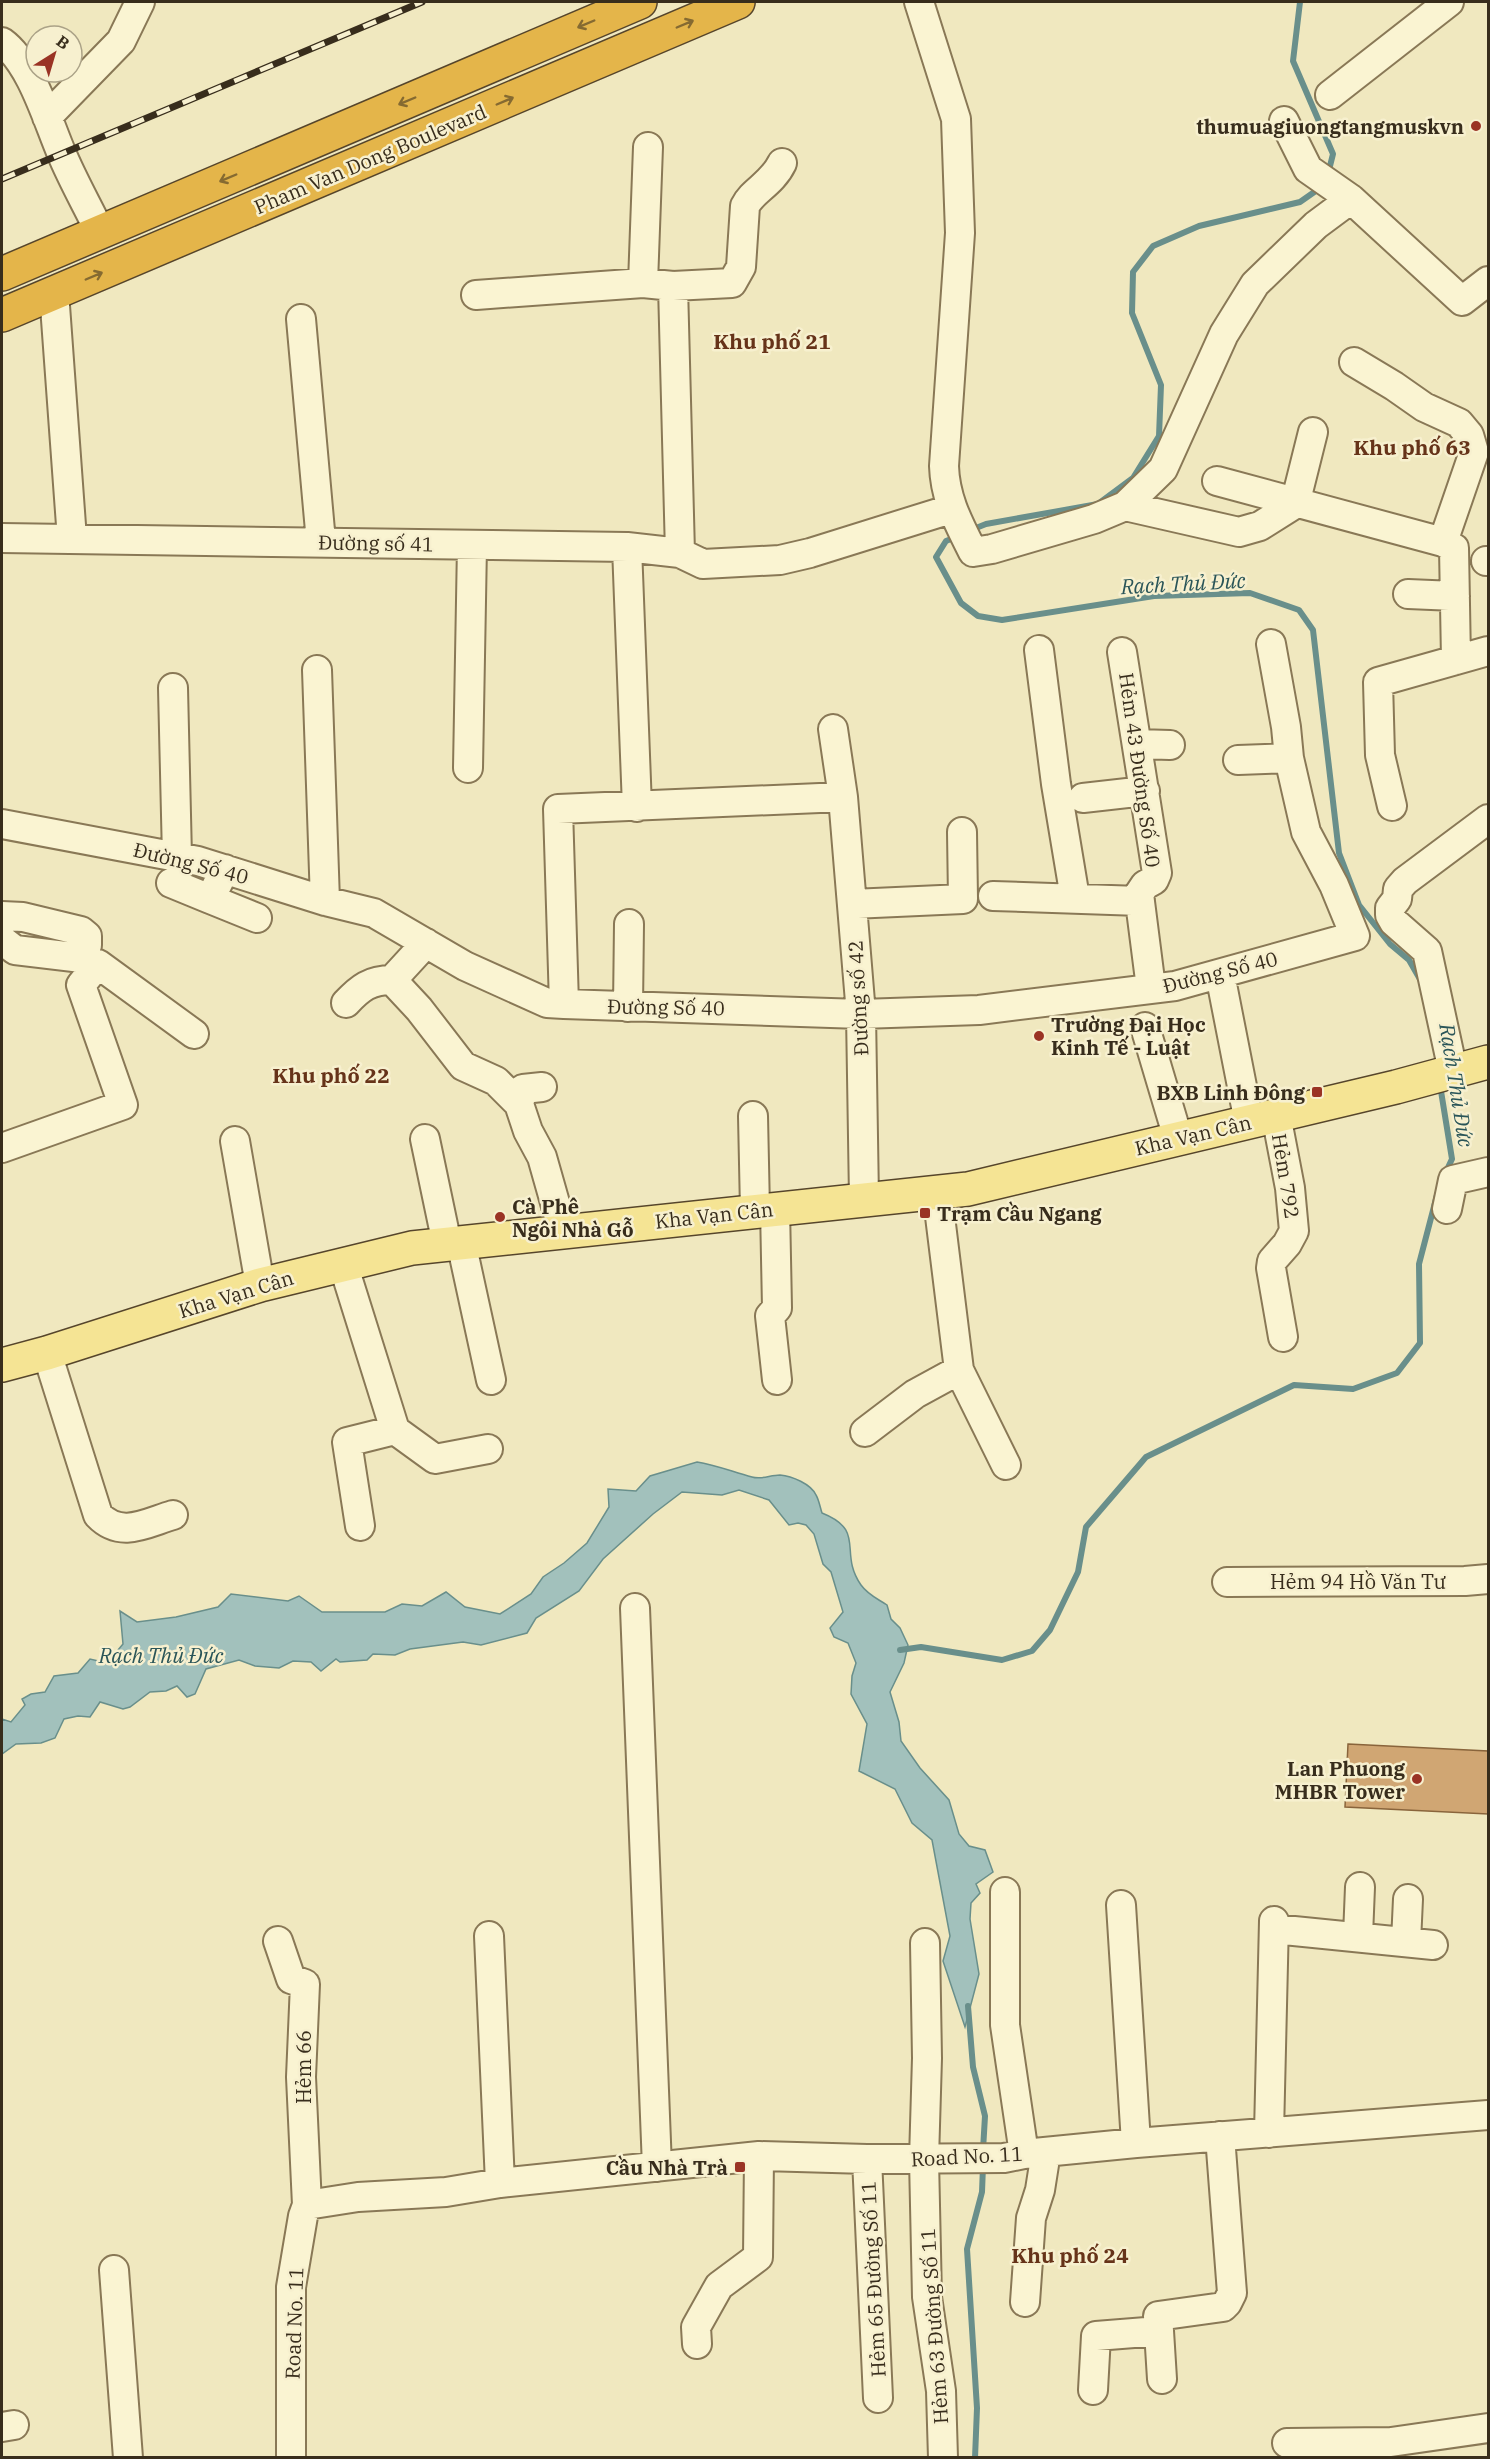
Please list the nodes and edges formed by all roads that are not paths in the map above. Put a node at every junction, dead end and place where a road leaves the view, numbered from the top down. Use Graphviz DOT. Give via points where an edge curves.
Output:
graph roads {
  1 [pos="140,2"];
  2 [pos="640,2"];
  3 [pos="738,2"];
  4 [pos="919,2"];
  5 [pos="1449,2"];
  6 [pos="2,42"];
  7 [pos="1330,95"];
  8 [pos="47,117"];
  9 [pos="1284,121"];
  10 [pos="648,147"];
  11 [pos="782,163"];
  12 [pos="1352,199"];
  13 [pos="100,232"];
  14 [pos="2,274"];
  15 [pos="1488,281"];
  16 [pos="643,283"];
  17 [pos="674,286"];
  18 [pos="54,292"];
  19 [pos="476,295"];
  20 [pos="2,315"];
  21 [pos="301,319"];
  22 [pos="1354,362"];
  23 [pos="1313,432"];
  24 [pos="1216,481"];
  25 [pos="1295,504"];
  26 [pos="1125,507"];
  27 [pos="951,509"];
  28 [pos="2,538"];
  29 [pos="72,539"];
  30 [pos="321,542"];
  31 [pos="1443,542"];
  32 [pos="472,545"];
  33 [pos="627,547"];
  34 [pos="680,553"];
  35 [pos="1408,594"];
  36 [pos="1455,596"];
  37 [pos="1271,644"];
  38 [pos="1039,650"];
  39 [pos="1488,651"];
  40 [pos="1122,652"];
  41 [pos="1456,660"];
  42 [pos="317,670"];
  43 [pos="173,688"];
  44 [pos="833,729"];
  45 [pos="1137,744"];
  46 [pos="1170,745"];
  47 [pos="1289,758"];
  48 [pos="1238,760"];
  49 [pos="468,768"];
  50 [pos="1144,791"];
  51 [pos="843,797"];
  52 [pos="1083,798"];
  53 [pos="1392,806"];
  54 [pos="637,807"];
  55 [pos="1488,819"];
  56 [pos="2,824"];
  57 [pos="962,832"];
  58 [pos="225,869"];
  59 [pos="174,870"];
  60 [pos="993,896"];
  61 [pos="1075,898"];
  62 [pos="210,899"];
  63 [pos="326,901"];
  64 [pos="1140,901"];
  65 [pos="852,904"];
  66 [pos="2,916"];
  67 [pos="257,918"];
  68 [pos="630,924"];
  69 [pos="2,940"];
  70 [pos="426,943"];
  71 [pos="392,980"];
  72 [pos="1222,983"];
  73 [pos="1151,988"];
  74 [pos="346,1003"];
  75 [pos="564,1004"];
  76 [pos="628,1007"];
  77 [pos="861,1014"];
  78 [pos="1145,1027"];
  79 [pos="194,1034"];
  80 [pos="1488,1062"];
  81 [pos="1453,1071"];
  82 [pos="542,1087"];
  83 [pos="519,1104"];
  84 [pos="753,1116"];
  85 [pos="1263,1118"];
  86 [pos="1178,1138"];
  87 [pos="425,1140"];
  88 [pos="236,1141"];
  89 [pos="2,1148"];
  90 [pos="1488,1172"];
  91 [pos="937,1192"];
  92 [pos="864,1198"];
  93 [pos="765,1209"];
  94 [pos="1448,1209"];
  95 [pos="562,1231"];
  96 [pos="454,1243"];
  97 [pos="343,1264"];
  98 [pos="260,1285"];
  99 [pos="1283,1337"];
  100 [pos="47,1353"];
  101 [pos="2,1365"];
  102 [pos="959,1370"];
  103 [pos="491,1380"];
  104 [pos="777,1380"];
  105 [pos="395,1430"];
  106 [pos="865,1432"];
  107 [pos="488,1449"];
  108 [pos="1006,1465"];
  109 [pos="173,1515"];
  110 [pos="360,1526"];
  111 [pos="1488,1579"];
  112 [pos="1227,1582"];
  113 [pos="635,1608"];
  114 [pos="1360,1887"];
  115 [pos="1005,1892"];
  116 [pos="1408,1899"];
  117 [pos="1121,1905"];
  118 [pos="489,1936"];
  119 [pos="1358,1936"];
  120 [pos="278,1941"];
  121 [pos="925,1943"];
  122 [pos="1488,2115"];
  123 [pos="1269,2133"];
  124 [pos="1220,2136"];
  125 [pos="1136,2143"];
  126 [pos="1024,2155"];
  127 [pos="759,2156"];
  128 [pos="867,2159"];
  129 [pos="928,2159"];
  130 [pos="657,2167"];
  131 [pos="500,2183"];
  132 [pos="307,2205"];
  133 [pos="114,2270"];
  134 [pos="1025,2302"];
  135 [pos="1159,2331"];
  136 [pos="697,2344"];
  137 [pos="1162,2379"];
  138 [pos="1093,2390"];
  139 [pos="878,2398"];
  140 [pos="1488,2428"];
  141 [pos="1287,2443"];
  142 [pos="128,2457"];
  143 [pos="291,2457"];
  144 [pos="943,2457"];
  1 -- 8 [label="street" via="121,41"];
  2 -- 13 [label="highway, Pham Van Dong Boulevard, one-way"];
  18 -- 3 [label="highway, Pham Van Dong Boulevard, one-way"];
  4 -- 27 [label="street" via="956,119 960,233 944,466"];
  5 -- 7 [label="street"];
  6 -- 8 [label="street" via="31,81"];
  8 -- 13 [label="street"];
  9 -- 12 [label="street" via="1308,169"];
  10 -- 16 [label="street"];
  11 -- 17 [label="street" via="745,206 741,267 732,283"];
  12 -- 15 [label="street" via="1462,301"];
  12 -- 26 [label="street" via="1316,225 1255,284 1224,334 1163,469"];
  13 -- 14 [label="highway, Pham Van Dong Boulevard"];
  16 -- 17 [label="street"];
  16 -- 19 [label="street"];
  17 -- 34 [label="street"];
  18 -- 20 [label="highway, Pham Van Dong Boulevard"];
  18 -- 29 [label="street"];
  21 -- 30 [label="street"];
  22 -- 31 [label="street" via="1424,407 1459,423 1469,435 1474,452"];
  23 -- 25 [label="street"];
  24 -- 25 [label="street"];
  25 -- 26 [label="street" via="1260,526 1239,532"];
  25 -- 31 [label="street"];
  26 -- 27 [label="street" via="973,552"];
  27 -- 34 [label="street, Đường số 41" via="780,560 703,564"];
  28 -- 29 [label="street, Đường số 41"];
  29 -- 30 [label="street, Đường số 41"];
  30 -- 32 [label="street, Đường số 41"];
  31 -- 36 [label="street" via="1454,548"];
  32 -- 33 [label="street, Đường số 41"];
  32 -- 49 [label="street"];
  33 -- 34 [label="street, Đường số 41"];
  33 -- 54 [label="street"];
  35 -- 36 [label="street"];
  36 -- 41 [label="street"];
  37 -- 47 [label="street"];
  38 -- 61 [label="street"];
  39 -- 41 [label="street"];
  40 -- 45 [label="street, Hẻm 43 Đường Số 40"];
  41 -- 53 [label="street" via="1378,682 1380,755"];
  42 -- 63 [label="street"];
  43 -- 59 [label="street"];
  44 -- 51 [label="street, Đường số 42"];
  45 -- 46 [label="street"];
  45 -- 50 [label="street, Hẻm 43 Đường Số 40"];
  47 -- 48 [label="street"];
  47 -- 72 [label="street, Đường Số 40" via="1306,832 1355,936"];
  50 -- 52 [label="street"];
  50 -- 64 [label="street, Hẻm 43 Đường Số 40" via="1157,873 1141,889"];
  51 -- 54 [label="street"];
  51 -- 65 [label="street, Đường số 42"];
  54 -- 75 [label="street" via="558,809"];
  55 -- 81 [label="street" via="1405,881 1390,908 1394,922 1427,951"];
  56 -- 59 [label="street, Đường Số 40"];
  57 -- 65 [label="street" via="963,899"];
  58 -- 59 [label="street, Đường Số 40"];
  58 -- 62 [label="street"];
  58 -- 63 [label="street, Đường Số 40"];
  59 -- 62 [label="street"];
  60 -- 61 [label="street"];
  61 -- 64 [label="street"];
  62 -- 67 [label="street"];
  63 -- 70 [label="street, Đường Số 40" via="374,913"];
  64 -- 73 [label="street"];
  65 -- 77 [label="street, Đường số 42"];
  66 -- 69 [label="street" via="81,931 87,936 87,945 82,958 15,950"];
  68 -- 76 [label="street"];
  70 -- 71 [label="street"];
  70 -- 75 [label="street, Đường Số 40" via="465,966 548,1003"];
  71 -- 74 [label="street" via="368,983"];
  71 -- 83 [label="street" via="463,1066 496,1081"];
  72 -- 73 [label="street, Đường Số 40"];
  72 -- 85 [label="street, Hẻm 792"];
  73 -- 77 [label="street, Đường Số 40" via="979,1010"];
  75 -- 76 [label="street, Đường Số 40"];
  76 -- 77 [label="street, Đường Số 40"];
  77 -- 92 [label="street, Đường số 42"];
  78 -- 86 [label="street"];
  79 -- 89 [label="street" via="98,964 81,985 123,1105"];
  80 -- 81 [label="main road"];
  81 -- 85 [label="main road, Kha Vạn Cân"];
  82 -- 83 [label="street" via="523,1089"];
  83 -- 95 [label="street" via="542,1157"];
  84 -- 93 [label="street"];
  85 -- 86 [label="main road, Kha Vạn Cân"];
  85 -- 99 [label="street, Hẻm 792" via="1290,1188 1294,1231 1271,1268"];
  86 -- 91 [label="main road, Kha Vạn Cân" via="968,1189"];
  87 -- 96 [label="street"];
  88 -- 98 [label="street"];
  90 -- 94 [label="street" via="1453,1180"];
  91 -- 92 [label="main road, Kha Vạn Cân"];
  91 -- 102 [label="street"];
  92 -- 93 [label="main road, Kha Vạn Cân"];
  93 -- 95 [label="main road, Kha Vạn Cân"];
  93 -- 104 [label="street" via="777,1308 771,1316"];
  95 -- 96 [label="main road, Kha Vạn Cân"];
  96 -- 97 [label="main road, Kha Vạn Cân"];
  96 -- 103 [label="street"];
  97 -- 98 [label="main road, Kha Vạn Cân"];
  97 -- 105 [label="street"];
  98 -- 100 [label="main road, Kha Vạn Cân"];
  100 -- 101 [label="main road, Kha Vạn Cân"];
  100 -- 109 [label="street" via="98,1515 106,1524 129,1529"];
  102 -- 106 [label="street" via="915,1394"];
  102 -- 108 [label="street"];
  105 -- 107 [label="street" via="435,1459"];
  105 -- 110 [label="street" via="347,1442"];
  111 -- 112 [label="street, Hẻm 94 Hồ Văn Tư"];
  113 -- 130 [label="street"];
  114 -- 119 [label="street"];
  115 -- 126 [label="street" via="1005,2025"];
  116 -- 119 [label="street" via="1419,1943"];
  117 -- 125 [label="street"];
  118 -- 131 [label="street"];
  119 -- 123 [label="street" via="1274,1925"];
  120 -- 132 [label="street, Hẻm 66" via="291,1979 305,1984 301,2077"];
  121 -- 129 [label="street, Hẻm 63 Đường Số 11"];
  122 -- 123 [label="street, Road No. 11"];
  123 -- 124 [label="street, Road No. 11"];
  124 -- 125 [label="street, Road No. 11"];
  124 -- 135 [label="street" via="1231,2298 1222,2307 1158,2316"];
  125 -- 126 [label="street, Road No. 11"];
  126 -- 129 [label="street, Road No. 11"];
  126 -- 134 [label="street" via="1040,2190 1030,2218"];
  127 -- 128 [label="street, Road No. 11"];
  127 -- 130 [label="street, Road No. 11"];
  127 -- 136 [label="street" via="758,2257 719,2286 696,2327"];
  128 -- 129 [label="street, Road No. 11"];
  128 -- 139 [label="street, Hẻm 65 Đường Số 11"];
  129 -- 144 [label="street, Hẻm 63 Đường Số 11" via="927,2297 941,2391"];
  130 -- 131 [label="street, Road No. 11"];
  131 -- 132 [label="street, Road No. 11"];
  132 -- 143 [label="street, Road No. 11" via="291,2288"];
  133 -- 142 [label="street"];
  135 -- 137 [label="street"];
  135 -- 138 [label="street" via="1096,2336"];
  140 -- 141 [label="street" via="1391,2442"];
}
